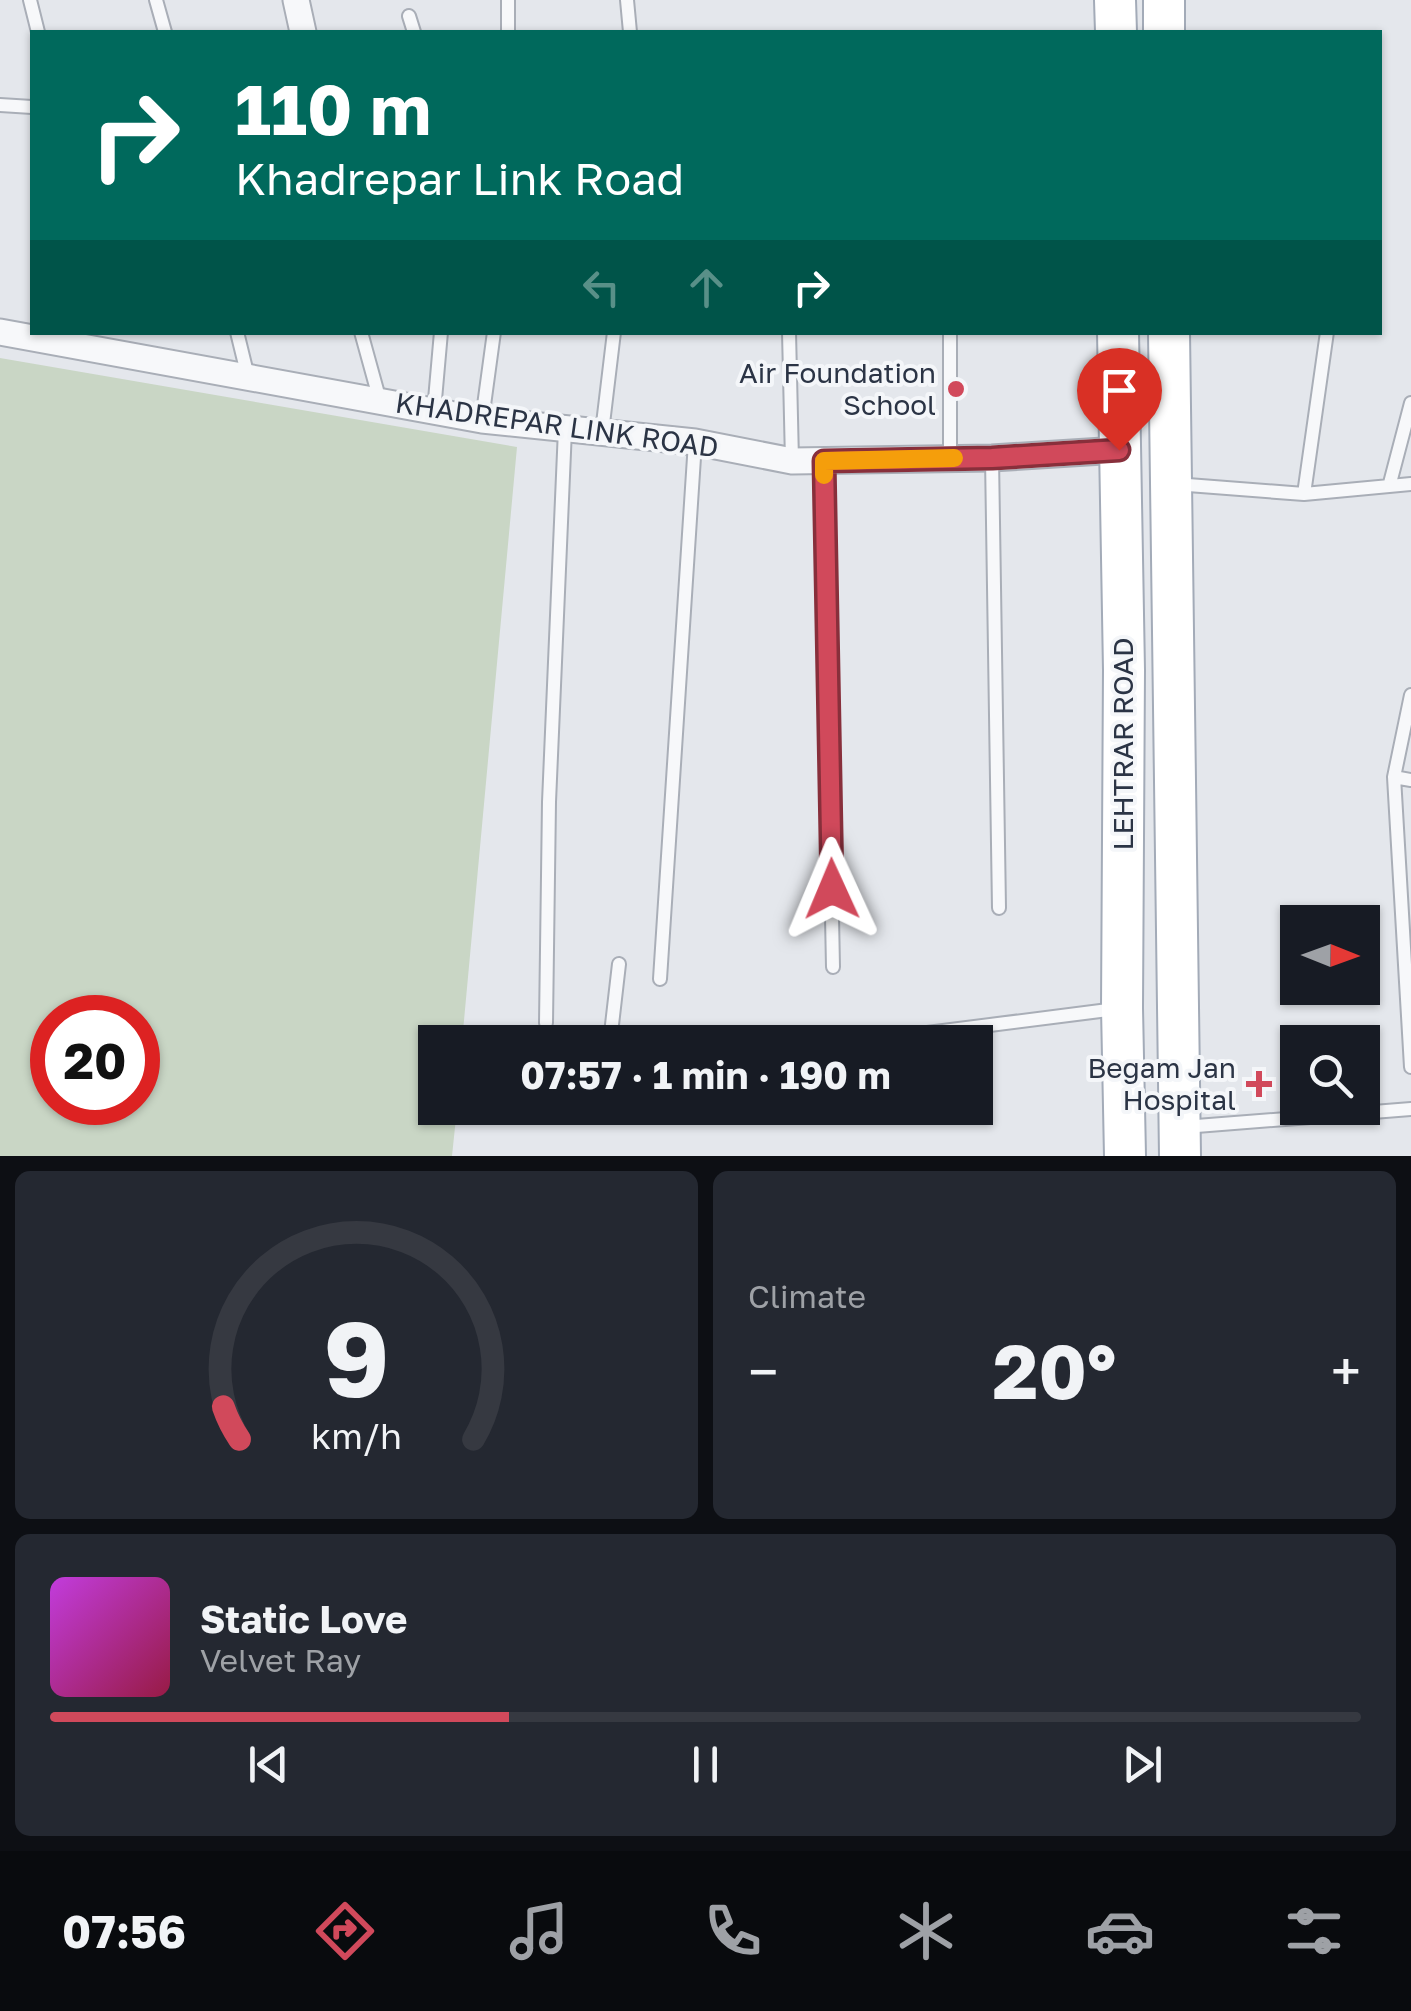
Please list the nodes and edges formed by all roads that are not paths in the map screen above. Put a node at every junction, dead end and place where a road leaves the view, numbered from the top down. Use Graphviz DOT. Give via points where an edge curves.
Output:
graph roads {
  1 [pos="30,0"];
  2 [pos="156,0"];
  3 [pos="296,0"];
  4 [pos="508,0"];
  5 [pos="627,0"];
  6 [pos="1115,0"];
  7 [pos="1164,0"];
  8 [pos="409,16"];
  9 [pos="38,30"];
  10 [pos="164,30"];
  11 [pos="304,30"];
  12 [pos="413,30"];
  13 [pos="508,30"];
  14 [pos="630,30"];
  15 [pos="1116,30"];
  16 [pos="1164,30"];
  17 [pos="0,105"];
  18 [pos="30,108"];
  19 [pos="0,332"];
  20 [pos="239,335"];
  21 [pos="363,335"];
  22 [pos="441,335"];
  23 [pos="494,335"];
  24 [pos="614,335"];
  25 [pos="788,335"];
  26 [pos="950,335"];
  27 [pos="1118,335"];
  28 [pos="1169,335"];
  29 [pos="1327,335"];
  30 [pos="248,377"];
  31 [pos="380,401"];
  32 [pos="1411,403"];
  33 [pos="434,411"];
  34 [pos="482,420"];
  35 [pos="565,429"];
  36 [pos="602,432"];
  37 [pos="695,442"];
  38 [pos="1119,450"];
  39 [pos="950,458"];
  40 [pos="992,458"];
  41 [pos="792,461"];
  42 [pos="824,461"];
  43 [pos="1172,484"];
  44 [pos="1390,484"];
  45 [pos="1411,484"];
  46 [pos="1304,494"];
  47 [pos="1124,670"];
  48 [pos="1174,670"];
  49 [pos="1411,695"];
  50 [pos="1394,777"];
  51 [pos="1411,780"];
  52 [pos="999,908"];
  53 [pos="618,964"];
  54 [pos="833,966"];
  55 [pos="1408,971"];
  56 [pos="660,978"];
  57 [pos="1122,1008"];
  58 [pos="546,1023"];
  59 [pos="612,1025"];
  60 [pos="989,1025"];
  61 [pos="1411,1067"];
  62 [pos="1411,1109"];
  63 [pos="1180,1142"];
  64 [pos="1121,1155"];
  1 -- 9 [label="lane"];
  2 -- 10 [label="lane"];
  3 -- 11 [label="street"];
  4 -- 13 [label="lane"];
  5 -- 14 [label="lane"];
  6 -- 15 [label="main road"];
  7 -- 16 [label="main road"];
  8 -- 12 [label="lane"];
  17 -- 18 [label="lane"];
  19 -- 30 [label="street, KHADREPAR LINK ROAD"];
  20 -- 30 [label="lane"];
  21 -- 31 [label="lane"];
  22 -- 33 [label="lane"];
  23 -- 34 [label="lane"];
  24 -- 36 [label="lane"];
  25 -- 41 [label="lane"];
  26 -- 39 [label="lane"];
  27 -- 38 [label="main road, LEHTRAR ROAD"];
  28 -- 43 [label="main road, LEHTRAR ROAD"];
  29 -- 46 [label="lane"];
  30 -- 31 [label="street, KHADREPAR LINK ROAD"];
  31 -- 33 [label="street, KHADREPAR LINK ROAD"];
  32 -- 44 [label="lane"];
  33 -- 34 [label="street, KHADREPAR LINK ROAD"];
  34 -- 35 [label="street, KHADREPAR LINK ROAD"];
  35 -- 36 [label="street, KHADREPAR LINK ROAD"];
  35 -- 58 [label="lane"];
  36 -- 37 [label="street, KHADREPAR LINK ROAD"];
  37 -- 41 [label="street, KHADREPAR LINK ROAD"];
  37 -- 56 [label="lane"];
  38 -- 40 [label="street, KHADREPAR LINK ROAD"];
  38 -- 47 [label="main road, LEHTRAR ROAD"];
  39 -- 40 [label="street, KHADREPAR LINK ROAD"];
  39 -- 42 [label="street, KHADREPAR LINK ROAD"];
  40 -- 52 [label="lane"];
  41 -- 42 [label="street, KHADREPAR LINK ROAD"];
  42 -- 54 [label="lane"];
  43 -- 46 [label="lane"];
  43 -- 48 [label="main road, LEHTRAR ROAD"];
  44 -- 45 [label="lane"];
  44 -- 46 [label="lane"];
  47 -- 48 [label="main road"];
  47 -- 57 [label="main road, LEHTRAR ROAD"];
  48 -- 63 [label="main road, LEHTRAR ROAD"];
  49 -- 50 [label="lane"];
  50 -- 51 [label="lane"];
  50 -- 55 [label="lane"];
  53 -- 59 [label="lane"];
  55 -- 61 [label="lane"];
  57 -- 60 [label="lane"];
  57 -- 64 [label="main road, LEHTRAR ROAD"];
  62 -- 63 [label="lane"];
}
